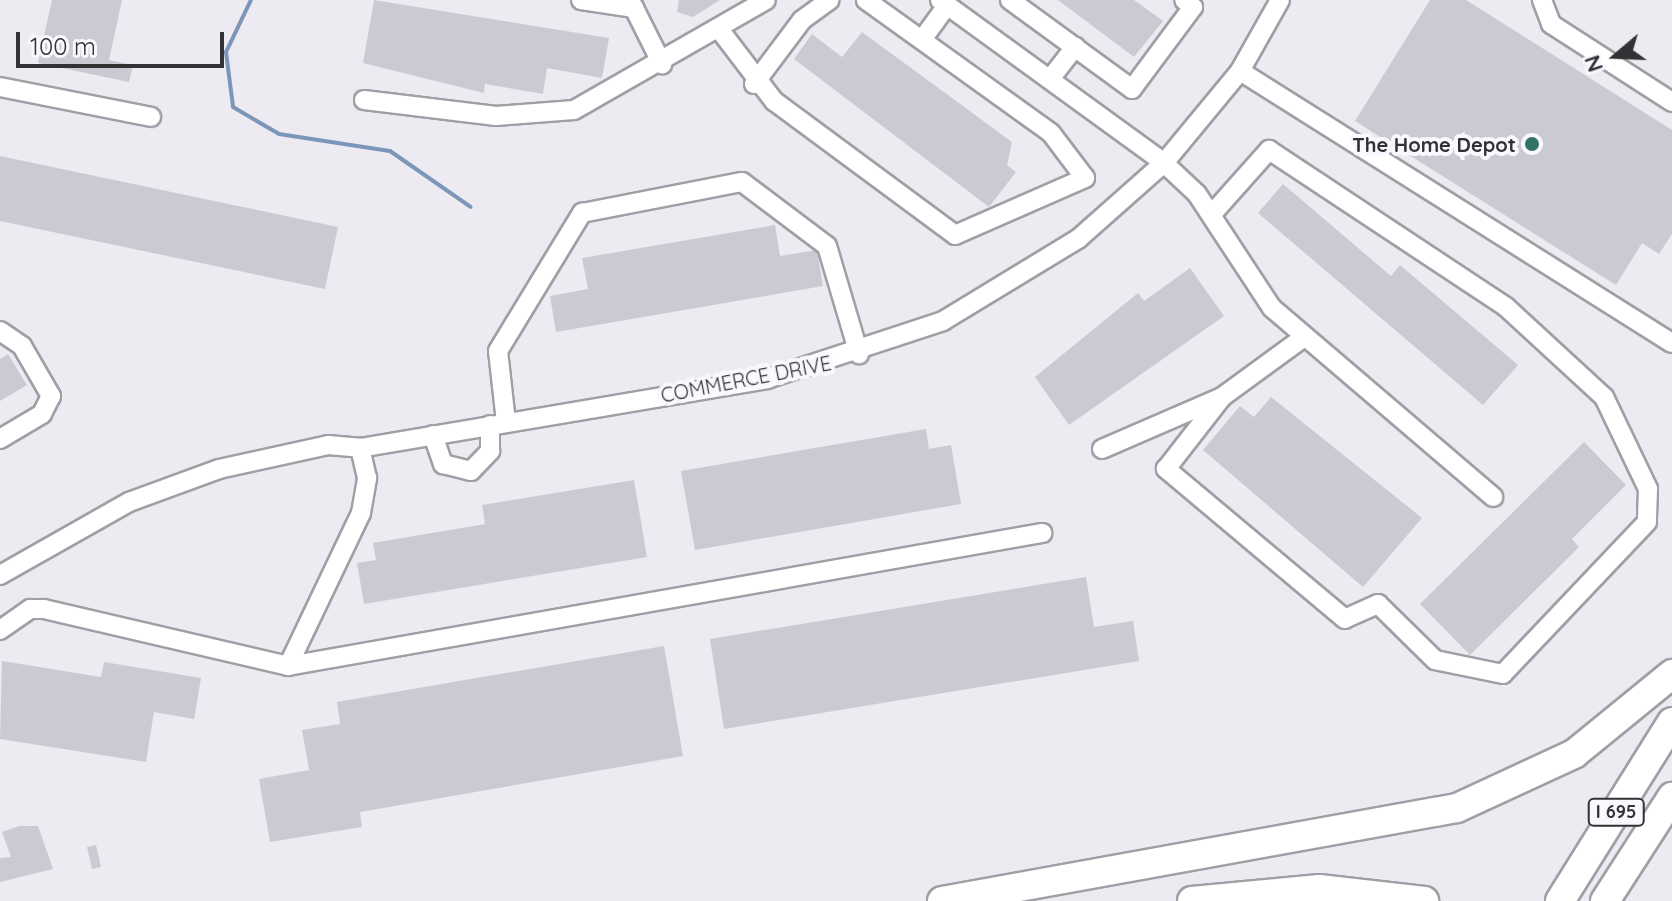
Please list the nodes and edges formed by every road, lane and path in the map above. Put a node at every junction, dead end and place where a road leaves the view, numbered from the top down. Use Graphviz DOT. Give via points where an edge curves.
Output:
graph roads {
  1 [pos="581,0"];
  2 [pos="766,0"];
  3 [pos="830,0"];
  4 [pos="866,0"];
  5 [pos="1010,0"];
  6 [pos="1184,0"];
  7 [pos="1280,0"];
  8 [pos="1542,0"];
  9 [pos="944,3"];
  10 [pos="632,4"];
  11 [pos="719,29"];
  12 [pos="924,37"];
  13 [pos="1075,47"];
  14 [pos="662,64"];
  15 [pos="1240,71"];
  16 [pos="1050,79"];
  17 [pos="754,84"];
  18 [pos="0,87"];
  19 [pos="364,100"];
  20 [pos="1672,102"];
  21 [pos="151,117"];
  22 [pos="1164,163"];
  23 [pos="1212,214"];
  24 [pos="0,331"];
  25 [pos="1303,338"];
  26 [pos="1672,343"];
  27 [pos="859,354"];
  28 [pos="1222,397"];
  29 [pos="498,423"];
  30 [pos="433,435"];
  31 [pos="0,439"];
  32 [pos="360,448"];
  33 [pos="1102,449"];
  34 [pos="1493,497"];
  35 [pos="1042,533"];
  36 [pos="0,575"];
  37 [pos="0,630"];
  38 [pos="288,666"];
  39 [pos="1672,674"];
  40 [pos="1672,722"];
  41 [pos="1672,797"];
  42 [pos="942,901"];
  43 [pos="1192,901"];
  44 [pos="1424,901"];
  45 [pos="1560,901"];
  46 [pos="1605,901"];
  1 -- 10 [label="street"];
  2 -- 11 [label="street"];
  3 -- 17 [label="street" via="802,20"];
  4 -- 12 [label="street"];
  5 -- 13 [label="street"];
  6 -- 13 [label="street" via="1193,7 1132,89"];
  7 -- 15 [label="street, COMMERCE DRIVE"];
  8 -- 20 [label="street" via="1551,24"];
  9 -- 12 [label="street"];
  9 -- 16 [label="street"];
  10 -- 14 [label="street"];
  11 -- 14 [label="street"];
  11 -- 17 [label="street"];
  12 -- 17 [label="street" via="1051,133 1085,178 955,235"];
  13 -- 16 [label="street"];
  14 -- 19 [label="street" via="602,99 545,116"];
  15 -- 22 [label="street, COMMERCE DRIVE"];
  15 -- 26 [label="street"];
  16 -- 22 [label="street"];
  18 -- 21 [label="street"];
  22 -- 23 [label="street"];
  22 -- 27 [label="street, COMMERCE DRIVE" via="1022,278 943,321"];
  23 -- 25 [label="street" via="1249,279"];
  23 -- 28 [label="street" via="1269,150 1506,307 1597,387 1648,489 1647,522 1503,674 1435,660 1378,604 1345,619 1166,469"];
  24 -- 31 [label="street" via="22,346 51,396 42,414"];
  25 -- 28 [label="street"];
  25 -- 34 [label="street"];
  27 -- 29 [label="street, COMMERCE DRIVE" via="767,379"];
  27 -- 29 [label="street" via="827,246 742,182 582,213 504,337 496,364"];
  28 -- 33 [label="street"];
  29 -- 30 [label="street, COMMERCE DRIVE"];
  29 -- 30 [label="street" via="490,451 471,471 443,464"];
  30 -- 32 [label="street, COMMERCE DRIVE"];
  32 -- 36 [label="street, COMMERCE DRIVE" via="328,445 173,483"];
  32 -- 38 [label="street" via="367,478 361,513"];
  35 -- 38 [label="street"];
  37 -- 38 [label="street" via="30,609 44,609"];
  39 -- 42 [label="highway" via="1574,754 1457,808"];
  40 -- 45 [label="highway, I 695"];
  41 -- 46 [label="highway, I 695"];
  43 -- 44 [label="highway" via="1319,889"];
}
